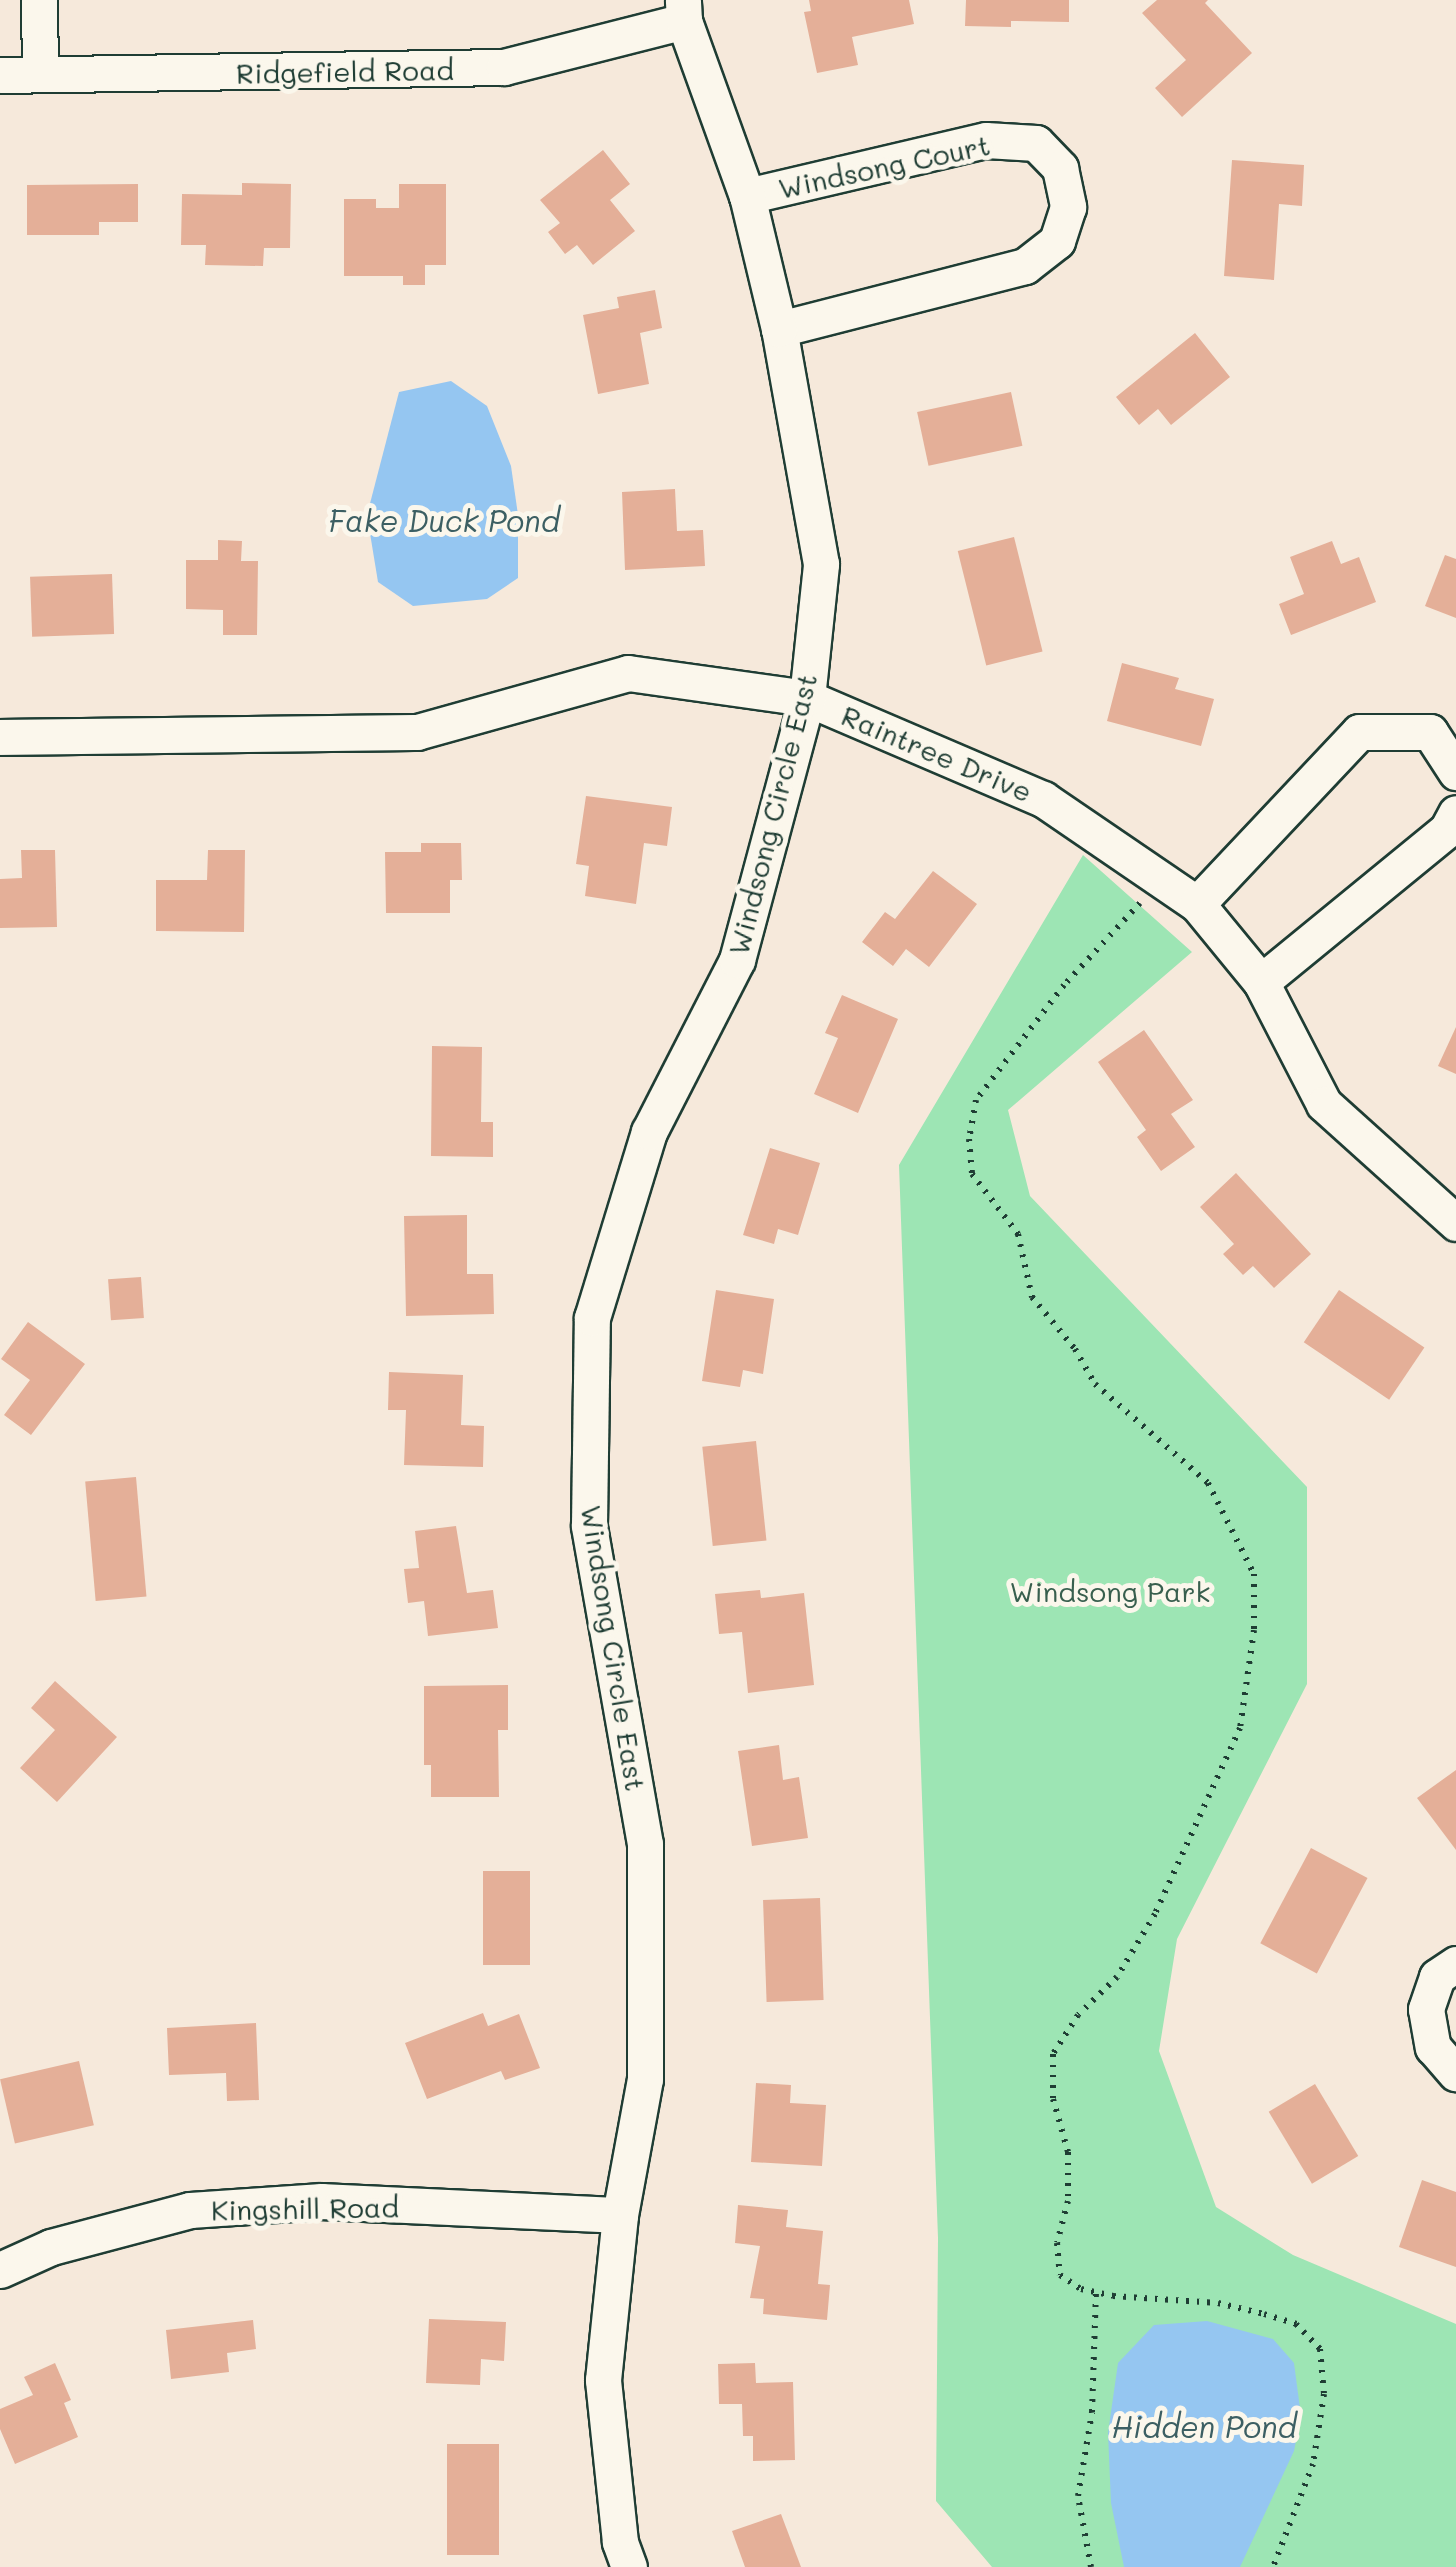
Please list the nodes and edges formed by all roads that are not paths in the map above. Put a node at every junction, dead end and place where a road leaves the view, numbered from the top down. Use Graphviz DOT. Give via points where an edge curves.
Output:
graph roads {
  1 [pos="39,0"];
  2 [pos="684,10"];
  3 [pos="40,73"];
  4 [pos="0,75"];
  5 [pos="747,196"];
  6 [pos="779,329"];
  7 [pos="807,698"];
  8 [pos="0,737"];
  9 [pos="1456,772"];
  10 [pos="1456,813"];
  11 [pos="1198,904"];
  12 [pos="1261,982"];
  13 [pos="1456,1223"];
  14 [pos="1456,1964"];
  15 [pos="1456,2073"];
  16 [pos="620,2216"];
  17 [pos="0,2270"];
  18 [pos="629,2567"];
  1 -- 3 [label="street"];
  2 -- 3 [label="street, Ridgefield Road" via="504,66"];
  2 -- 5 [label="street, Windsong Circle East"];
  3 -- 4 [label="street, Ridgefield Road"];
  5 -- 6 [label="street, Windsong Circle East"];
  5 -- 6 [label="street, Windsong Court" via="986,140 1036,143 1060,168 1068,207 1057,242 1025,266"];
  6 -- 7 [label="street, Windsong Circle East" via="821,564"];
  7 -- 8 [label="street, Raintree Drive" via="628,673 416,732"];
  7 -- 11 [label="street, Raintree Drive" via="1042,799"];
  7 -- 16 [label="street, Windsong Circle East" via="737,960 649,1132 592,1318 589,1524 645,1844 645,2079"];
  9 -- 11 [label="street" via="1430,732 1360,732"];
  10 -- 12 [label="street" via="1447,830"];
  11 -- 12 [label="street, Raintree Drive"];
  12 -- 13 [label="street, Raintree Drive" via="1324,1104"];
  14 -- 15 [label="street" via="1437,1977 1426,2009 1433,2047"];
  16 -- 17 [label="street, Kingshill Road" via="322,2202 190,2210 50,2247"];
  16 -- 18 [label="street, Windsong Circle East" via="603,2380 620,2542"];
}
